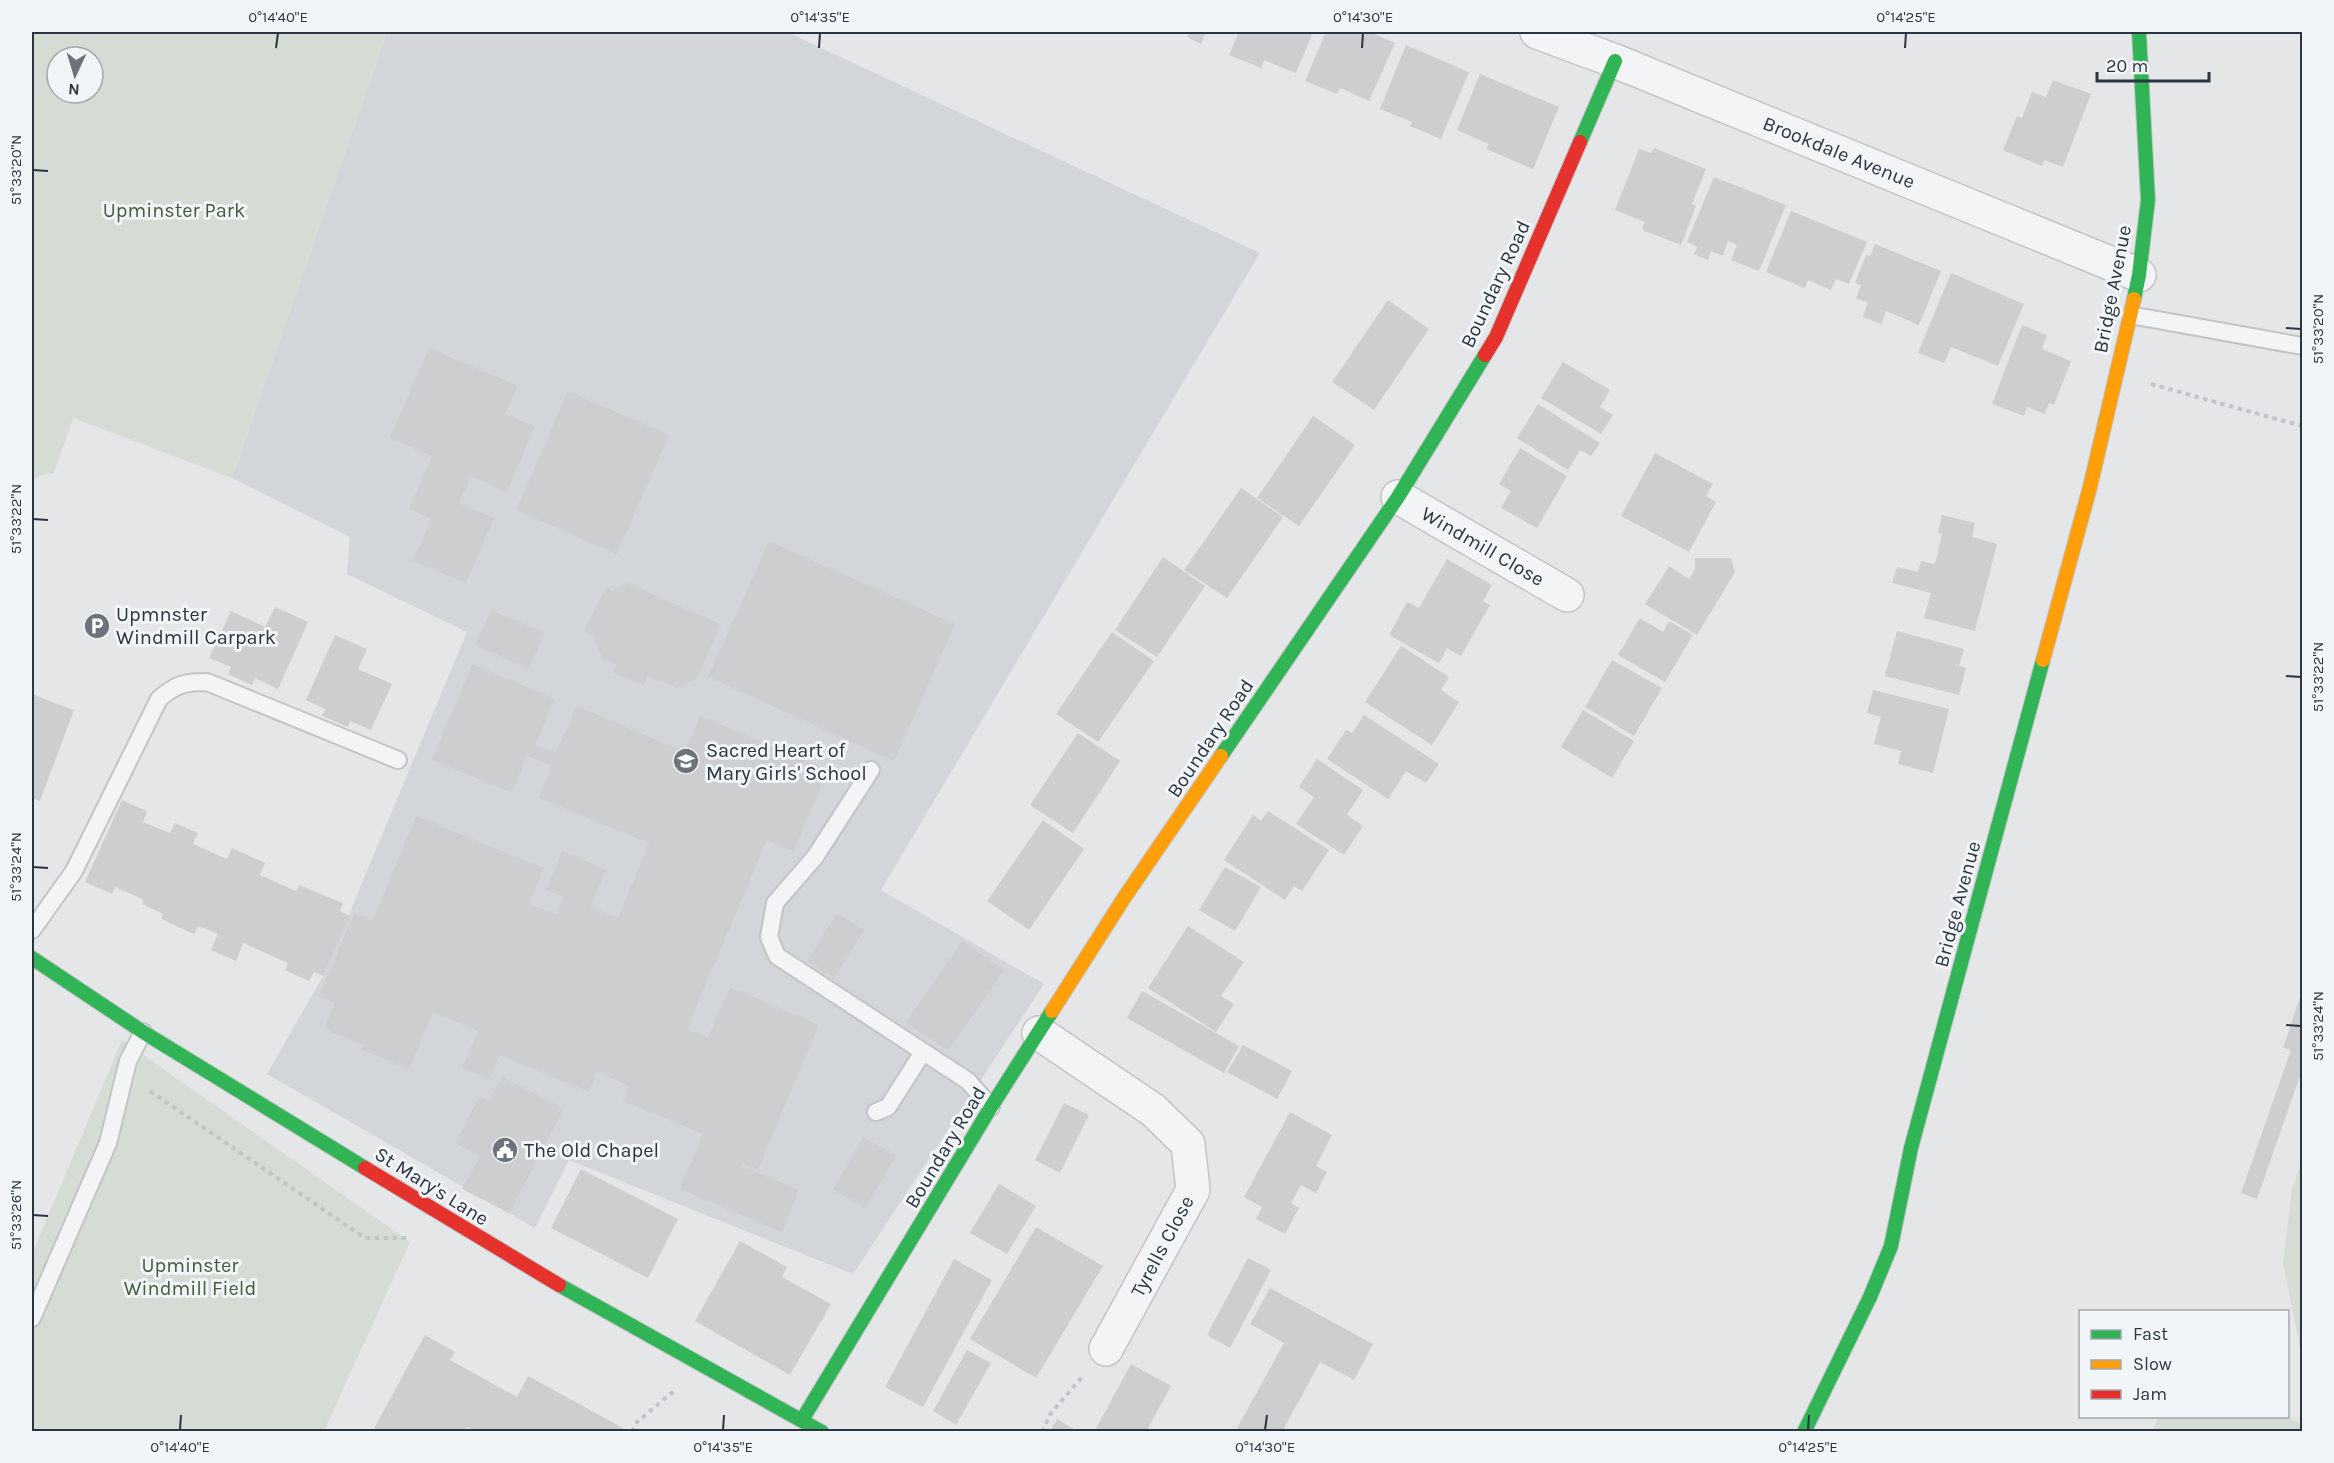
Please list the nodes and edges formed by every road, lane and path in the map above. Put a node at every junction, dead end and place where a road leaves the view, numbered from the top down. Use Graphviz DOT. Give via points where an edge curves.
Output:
graph roads {
  1 [pos="2139,32"];
  2 [pos="1549,34"];
  3 [pos="1615,61"];
  4 [pos="2139,275"];
  5 [pos="2130,315"];
  6 [pos="2302,346"];
  7 [pos="2116,375"];
  8 [pos="2302,426"];
  9 [pos="1398,497"];
  10 [pos="1567,595"];
  11 [pos="398,760"];
  12 [pos="871,770"];
  13 [pos="32,930"];
  14 [pos="32,958"];
  15 [pos="143,1032"];
  16 [pos="1039,1034"];
  17 [pos="923,1052"];
  18 [pos="124,1074"];
  19 [pos="991,1107"];
  20 [pos="876,1112"];
  21 [pos="432,1208"];
  22 [pos="32,1318"];
  23 [pos="1106,1349"];
  24 [pos="704,1365"];
  25 [pos="802,1420"];
  26 [pos="632,1431"];
  27 [pos="822,1431"];
  28 [pos="1042,1431"];
  29 [pos="1804,1431"];
  1 -- 4 [label="street, Bridge Avenue" via="2148,200"];
  2 -- 3 [label="street, Brookdale Avenue"];
  3 -- 4 [label="street, Brookdale Avenue"];
  3 -- 9 [label="street, Boundary Road" via="1496,337"];
  4 -- 5 [label="street, Bridge Avenue"];
  5 -- 6 [label="lane"];
  5 -- 7 [label="street, Bridge Avenue"];
  7 -- 8 [label="path, Bridge Avenue"];
  7 -- 29 [label="street, Bridge Avenue" via="2090,488 1911,1148 1891,1246"];
  9 -- 10 [label="street, Windmill Close"];
  9 -- 16 [label="street, Boundary Road" via="1124,898"];
  11 -- 13 [label="lane" via="207,682 188,682 171,688 159,699 74,871"];
  12 -- 17 [label="lane" via="814,857 775,903 769,937 777,956"];
  14 -- 15 [label="street, St Mary's Lane"];
  15 -- 18 [label="lane"];
  15 -- 21 [label="street, St Mary's Lane"];
  16 -- 19 [label="street, Boundary Road"];
  16 -- 23 [label="street, Tyrells Close" via="1153,1110 1188,1144 1193,1190"];
  17 -- 19 [label="lane" via="968,1081"];
  17 -- 20 [label="lane" via="888,1107"];
  18 -- 21 [label="path" via="365,1238 414,1237"];
  18 -- 22 [label="lane" via="108,1143"];
  19 -- 25 [label="street, Boundary Road"];
  21 -- 24 [label="street, St Mary's Lane" via="599,1308"];
  23 -- 28 [label="path" via="1051,1413"];
  24 -- 25 [label="street, St Mary's Lane"];
  24 -- 26 [label="path" via="637,1422"];
  25 -- 27 [label="street, St Mary's Lane"];
}
